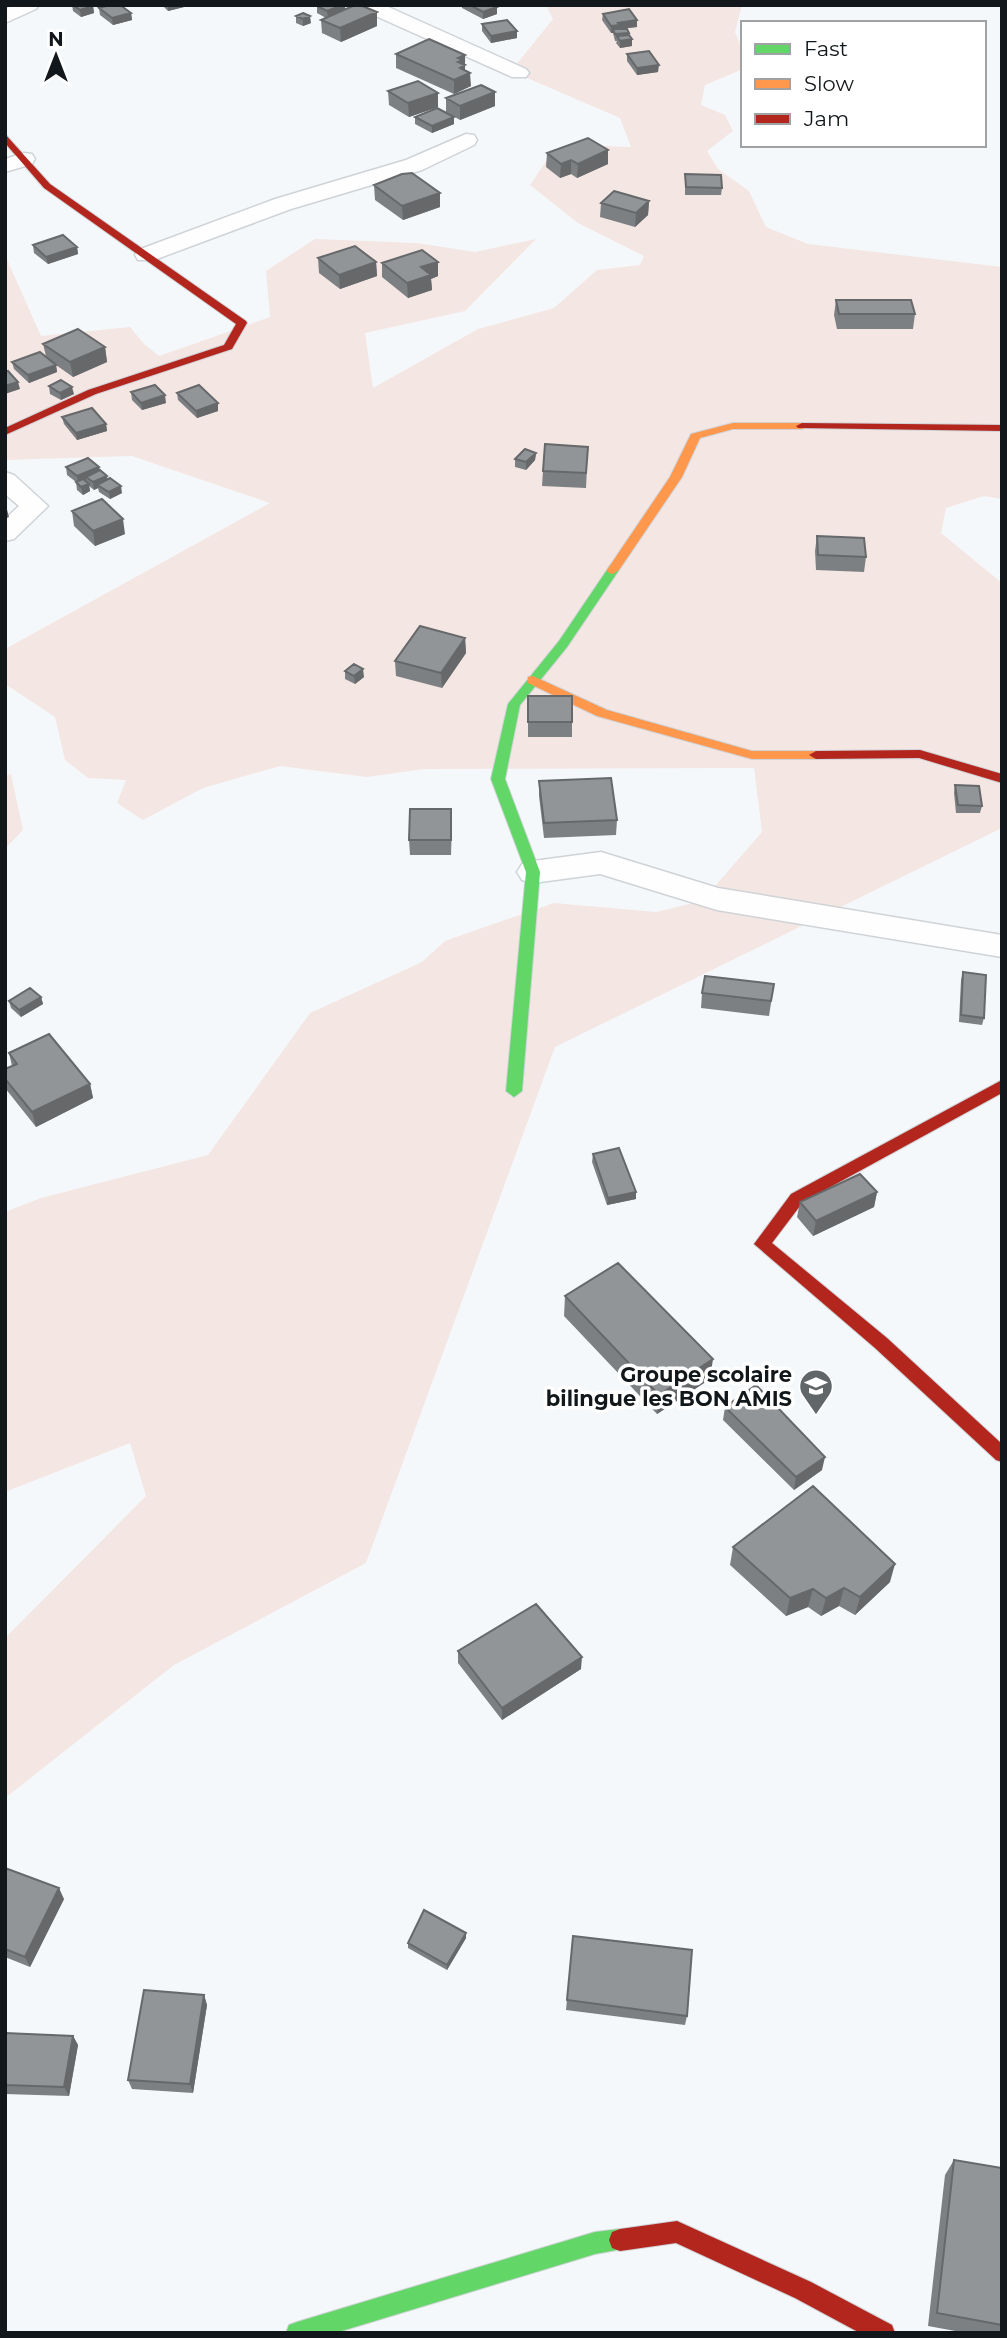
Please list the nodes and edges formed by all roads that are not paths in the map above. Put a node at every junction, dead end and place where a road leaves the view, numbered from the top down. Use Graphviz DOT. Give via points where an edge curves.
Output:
graph roads {
  1 [pos="29,5"];
  2 [pos="367,5"];
  3 [pos="5,17"];
  4 [pos="519,73"];
  5 [pos="5,137"];
  6 [pos="466,140"];
  7 [pos="15,163"];
  8 [pos="146,255"];
  9 [pos="1002,428"];
  10 [pos="5,432"];
  11 [pos="5,480"];
  12 [pos="5,533"];
  13 [pos="533,680"];
  14 [pos="1002,779"];
  15 [pos="533,872"];
  16 [pos="1002,946"];
  17 [pos="1002,1086"];
  18 [pos="514,1091"];
  19 [pos="1002,1455"];
  20 [pos="297,2333"];
  21 [pos="884,2333"];
  1 -- 3 [label="street"];
  2 -- 4 [label="street"];
  5 -- 7 [label="street"];
  6 -- 8 [label="street" via="414,165 283,204"];
  7 -- 8 [label="street"];
  8 -- 10 [label="street" via="242,323 228,347 92,392"];
  9 -- 13 [label="street" via="733,426 695,436 676,477 563,644"];
  11 -- 12 [label="street" via="35,506"];
  13 -- 14 [label="street" via="602,713 752,755 920,754"];
  13 -- 15 [label="street" via="514,704 498,779"];
  15 -- 16 [label="street" via="601,863 717,899"];
  15 -- 18 [label="street"];
  17 -- 19 [label="street" via="797,1198 762,1244 881,1343"];
  20 -- 21 [label="street" via="595,2243 677,2232"];
}
